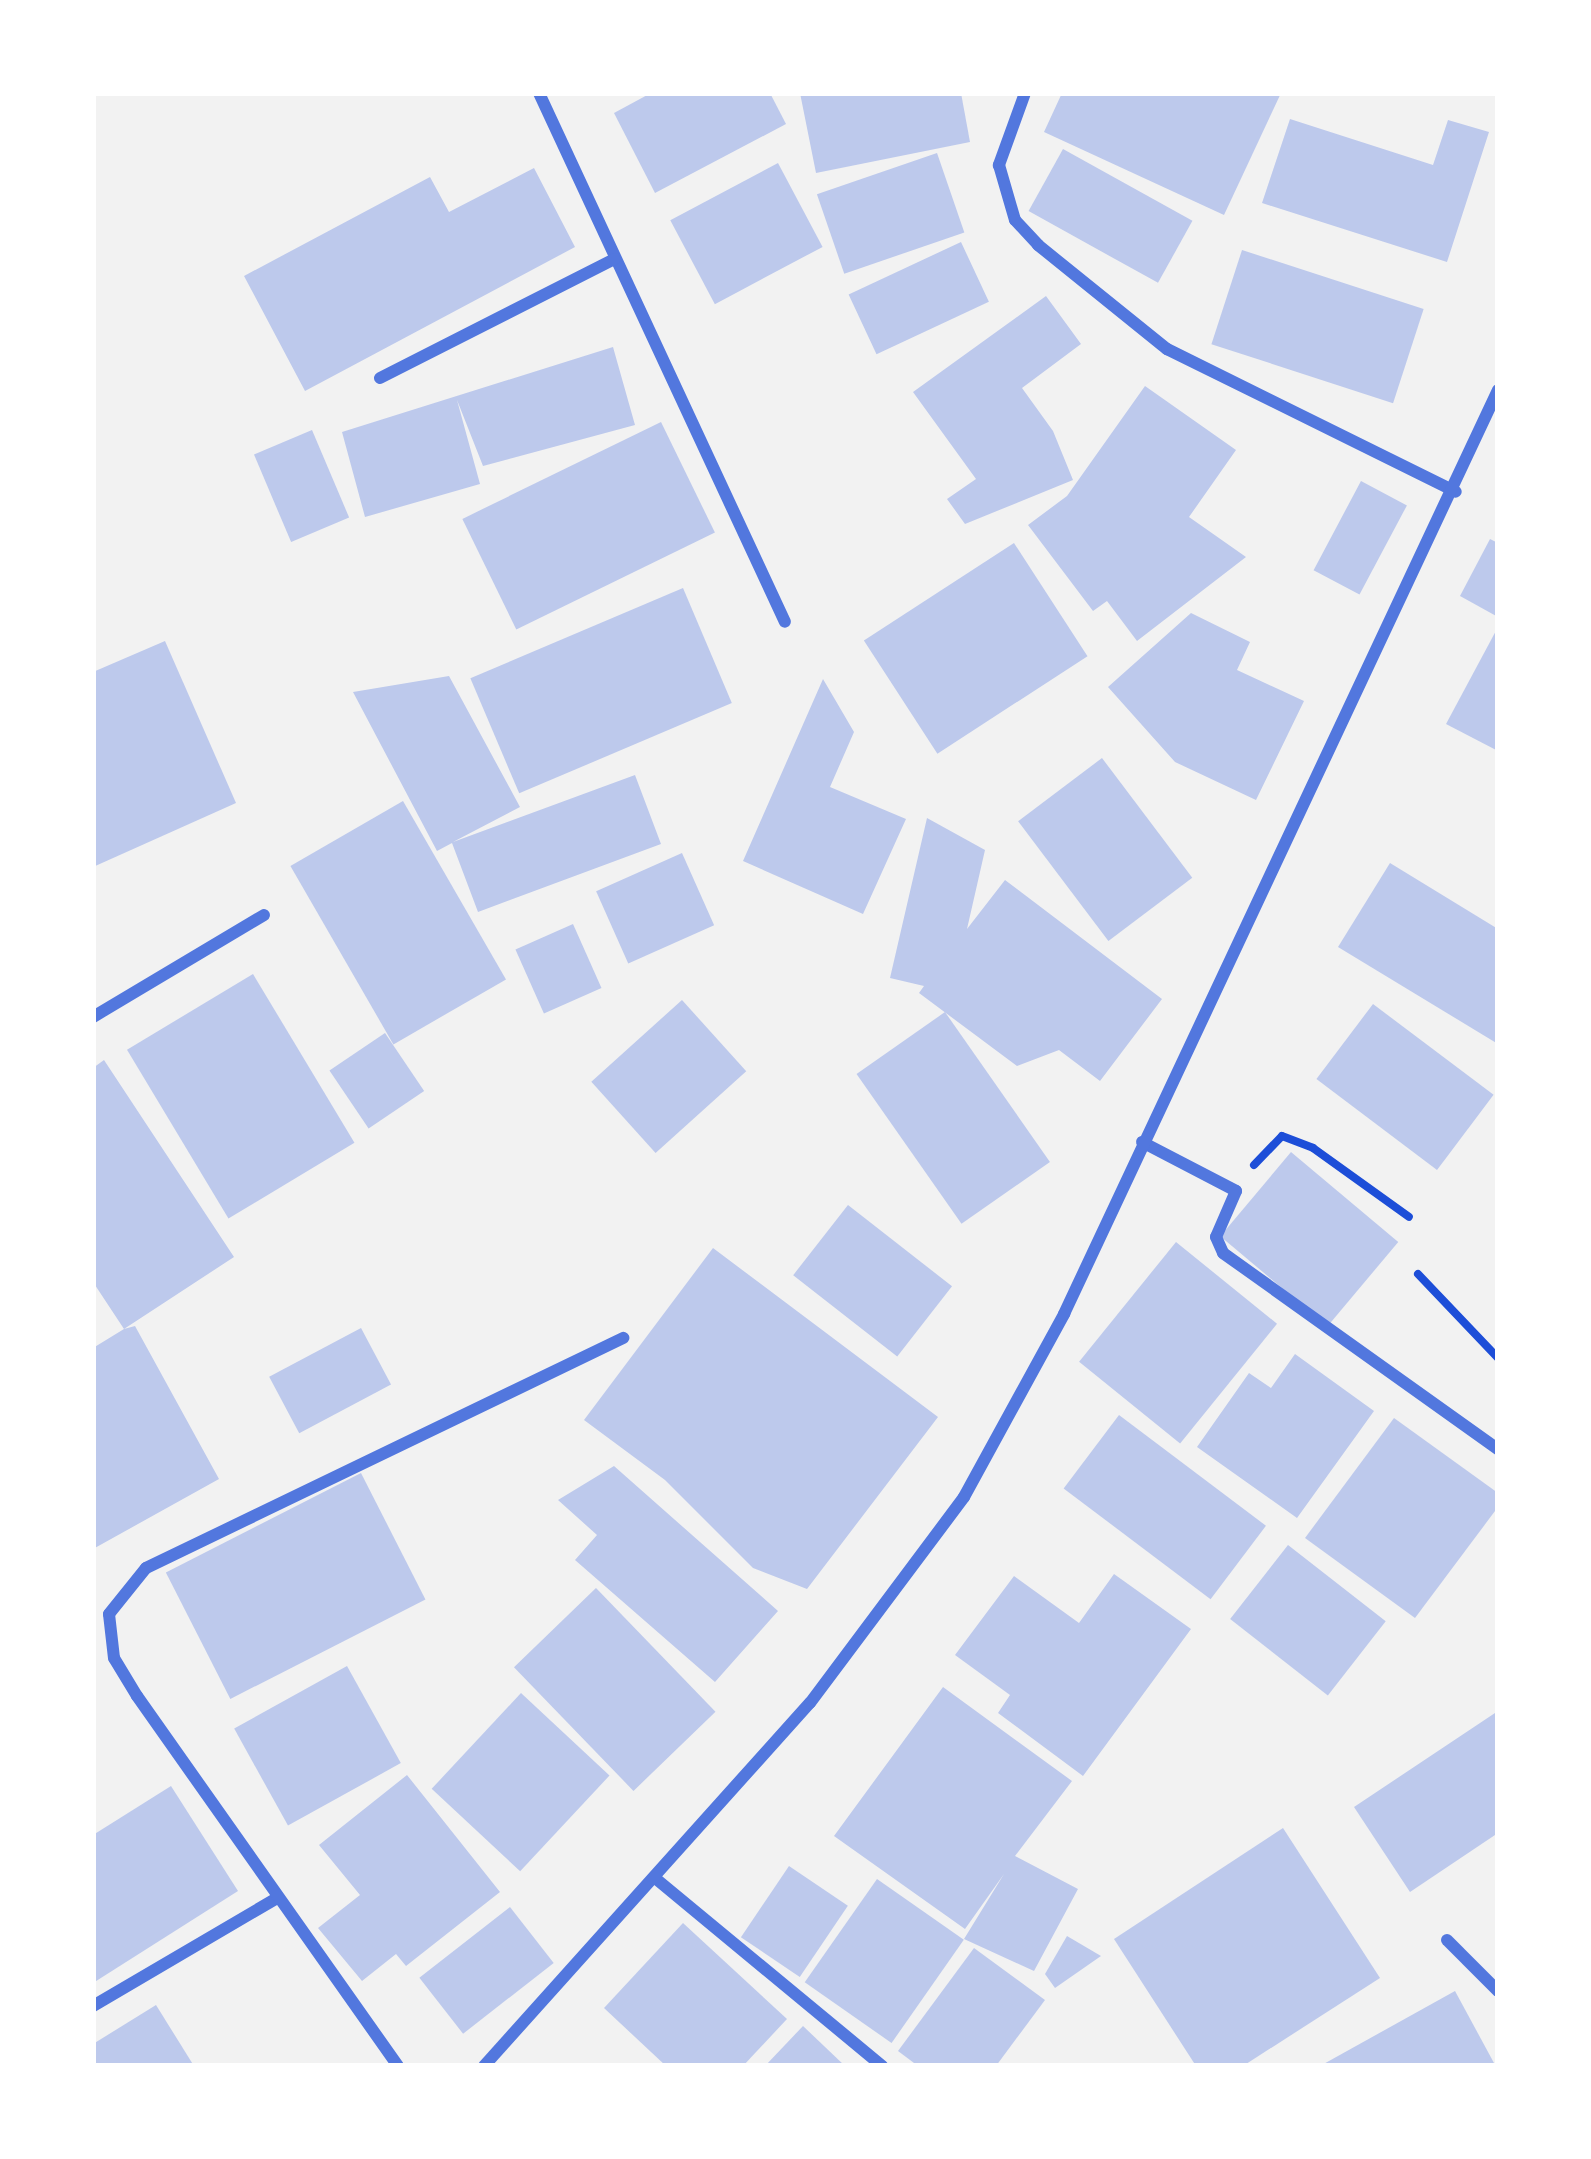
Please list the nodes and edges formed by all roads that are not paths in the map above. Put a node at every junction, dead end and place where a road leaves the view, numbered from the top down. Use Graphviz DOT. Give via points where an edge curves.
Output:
graph roads {
  1 [pos="539,93"];
  2 [pos="1025,93"];
  3 [pos="615,260"];
  4 [pos="380,378"];
  5 [pos="1498,390"];
  6 [pos="1456,492"];
  7 [pos="785,622"];
  8 [pos="264,915"];
  9 [pos="93,1017"];
  10 [pos="1142,1142"];
  11 [pos="623,1338"];
  12 [pos="1498,1449"];
  13 [pos="655,1878"];
  14 [pos="278,1898"];
  15 [pos="1447,1940"];
  16 [pos="1498,1990"];
  17 [pos="93,2006"];
  18 [pos="398,2066"];
  19 [pos="484,2066"];
  20 [pos="882,2066"];
  1 -- 3 [label="street"];
  2 -- 6 [label="street" via="999,165 1015,220 1038,245 1167,349"];
  3 -- 4 [label="street"];
  3 -- 7 [label="street"];
  5 -- 6 [label="street"];
  6 -- 10 [label="street" via="1283,836"];
  8 -- 9 [label="street"];
  10 -- 12 [label="street" via="1236,1191 1216,1237 1223,1253"];
  10 -- 13 [label="street" via="1064,1314 964,1497 825,1685"];
  11 -- 14 [label="street" via="146,1568 109,1614 114,1658"];
  13 -- 19 [label="street"];
  13 -- 20 [label="street"];
  14 -- 17 [label="street"];
  14 -- 18 [label="street"];
  15 -- 16 [label="street"];
}
